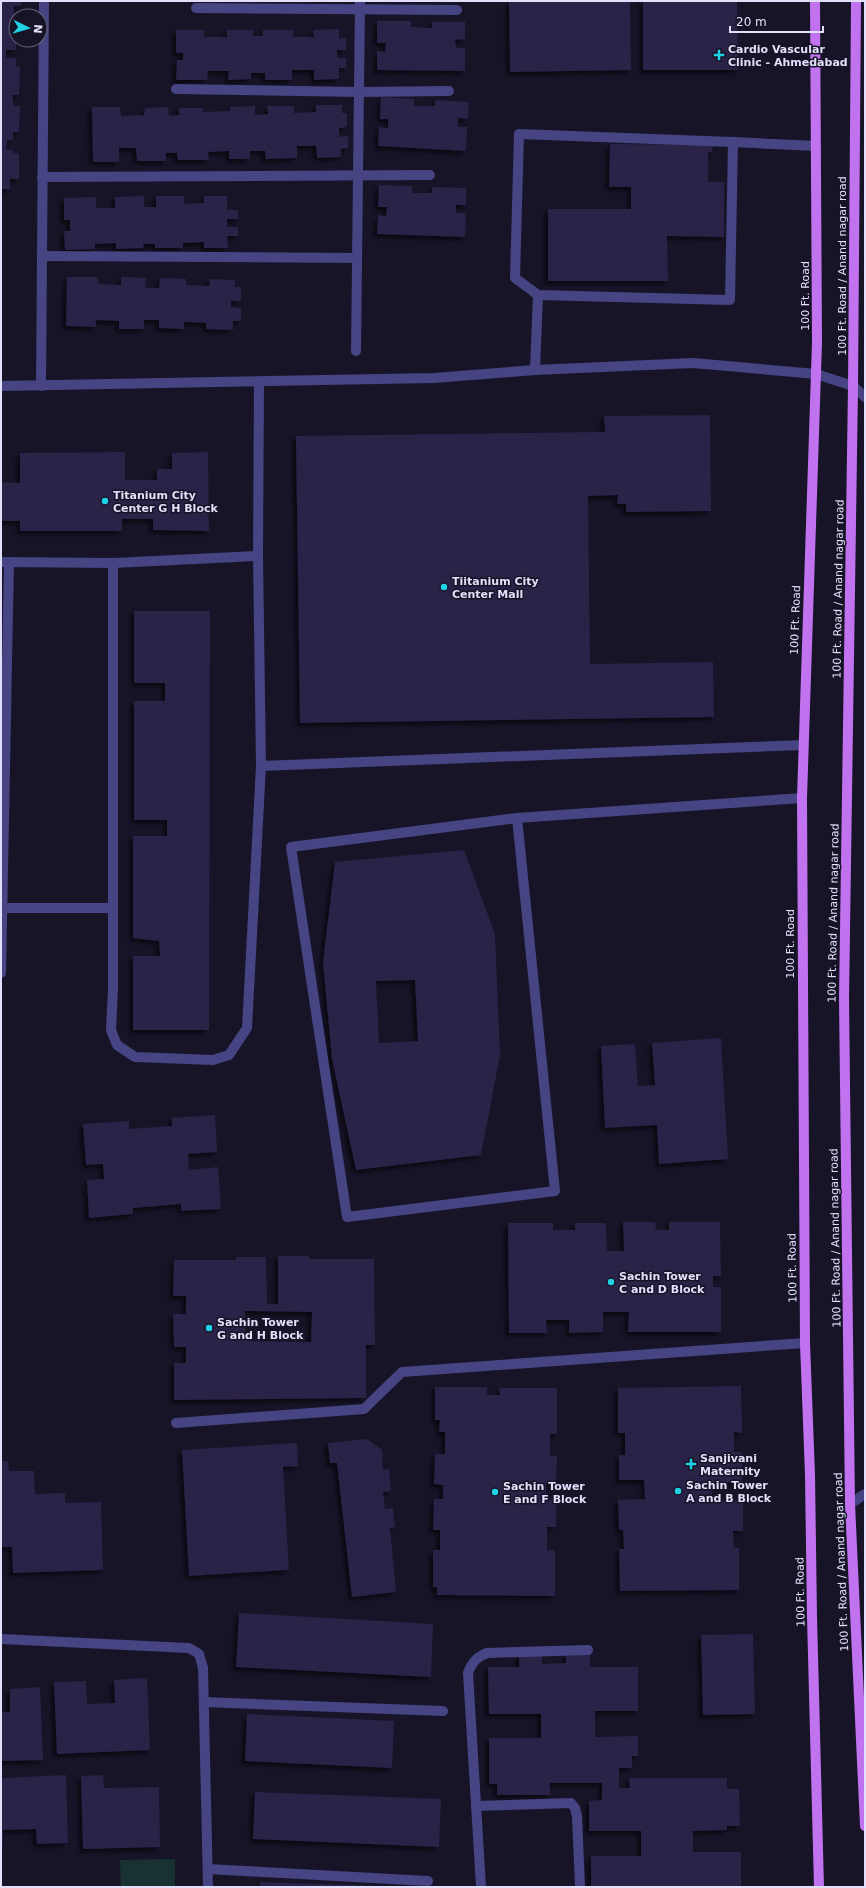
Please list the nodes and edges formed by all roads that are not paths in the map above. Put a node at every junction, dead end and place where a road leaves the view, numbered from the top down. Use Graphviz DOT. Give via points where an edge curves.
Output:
graph roads {
  1 [pos="44,1"];
  2 [pos="815,1"];
  3 [pos="856,1"];
  4 [pos="360,5"];
  5 [pos="196,8"];
  6 [pos="457,10"];
  7 [pos="176,90"];
  8 [pos="449,90"];
  9 [pos="359,92"];
  10 [pos="733,142"];
  11 [pos="816,146"];
  12 [pos="358,175"];
  13 [pos="430,175"];
  14 [pos="42,178"];
  15 [pos="42,256"];
  16 [pos="357,258"];
  17 [pos="538,295"];
  18 [pos="356,351"];
  19 [pos="535,370"];
  20 [pos="816,374"];
  21 [pos="259,382"];
  22 [pos="1,386"];
  23 [pos="41,386"];
  24 [pos="853,386"];
  25 [pos="865,397"];
  26 [pos="258,556"];
  27 [pos="5,562"];
  28 [pos="113,563"];
  29 [pos="803,745"];
  30 [pos="260,766"];
  31 [pos="802,798"];
  32 [pos="517,818"];
  33 [pos="2,908"];
  34 [pos="113,908"];
  35 [pos="1,973"];
  36 [pos="805,1343"];
  37 [pos="176,1423"];
  38 [pos="865,1494"];
  39 [pos="850,1504"];
  40 [pos="1,1639"];
  41 [pos="588,1650"];
  42 [pos="204,1702"];
  43 [pos="443,1711"];
  44 [pos="476,1806"];
  45 [pos="865,1826"];
  46 [pos="208,1869"];
  47 [pos="428,1881"];
  48 [pos="208,1887"];
  49 [pos="481,1887"];
  50 [pos="580,1887"];
  51 [pos="819,1887"];
  1 -- 14 [label="street"];
  2 -- 11 [label="main road, 100 Ft. Road"];
  3 -- 24 [label="main road, 100 Ft. Road / Anand nagar road"];
  4 -- 5 [label="street"];
  4 -- 6 [label="street"];
  4 -- 9 [label="street"];
  7 -- 9 [label="street"];
  8 -- 9 [label="street"];
  9 -- 12 [label="street"];
  10 -- 11 [label="street"];
  10 -- 17 [label="street" via="730,300"];
  10 -- 17 [label="street" via="519,134 515,278"];
  11 -- 20 [label="main road, 100 Ft. Road"];
  12 -- 13 [label="street"];
  12 -- 14 [label="street"];
  12 -- 16 [label="street"];
  14 -- 15 [label="street"];
  15 -- 16 [label="street"];
  15 -- 23 [label="street"];
  16 -- 18 [label="street"];
  17 -- 19 [label="street"];
  19 -- 20 [label="street" via="694,363"];
  19 -- 21 [label="street" via="434,378"];
  20 -- 24 [label="street"];
  20 -- 29 [label="main road, 100 Ft. Road"];
  21 -- 23 [label="street"];
  21 -- 26 [label="street"];
  22 -- 23 [label="street"];
  24 -- 25 [label="street"];
  24 -- 39 [label="main road, 100 Ft. Road / Anand nagar road" via="844,999"];
  26 -- 28 [label="street"];
  26 -- 30 [label="street"];
  27 -- 28 [label="street"];
  27 -- 33 [label="street"];
  28 -- 34 [label="street"];
  29 -- 30 [label="street"];
  29 -- 31 [label="main road, 100 Ft. Road"];
  30 -- 34 [label="street" via="247,1028 229,1055 213,1060 135,1057 117,1045 111,1030"];
  31 -- 32 [label="street"];
  31 -- 36 [label="main road, 100 Ft. Road"];
  32 -- 32 [label="street" via="291,847 347,1217 555,1191"];
  33 -- 34 [label="street"];
  33 -- 35 [label="street"];
  36 -- 37 [label="street" via="402,1372 364,1409"];
  36 -- 51 [label="main road, 100 Ft. Road"];
  38 -- 39 [label="street"];
  39 -- 45 [label="main road, 100 Ft. Road / Anand nagar road"];
  40 -- 42 [label="street" via="189,1648 199,1654 203,1668"];
  41 -- 44 [label="street" via="487,1653 478,1656 472,1664 468,1673"];
  42 -- 43 [label="street"];
  42 -- 46 [label="street"];
  44 -- 49 [label="street"];
  44 -- 50 [label="street" via="571,1803 577,1816"];
  46 -- 47 [label="street"];
  46 -- 48 [label="street"];
}
